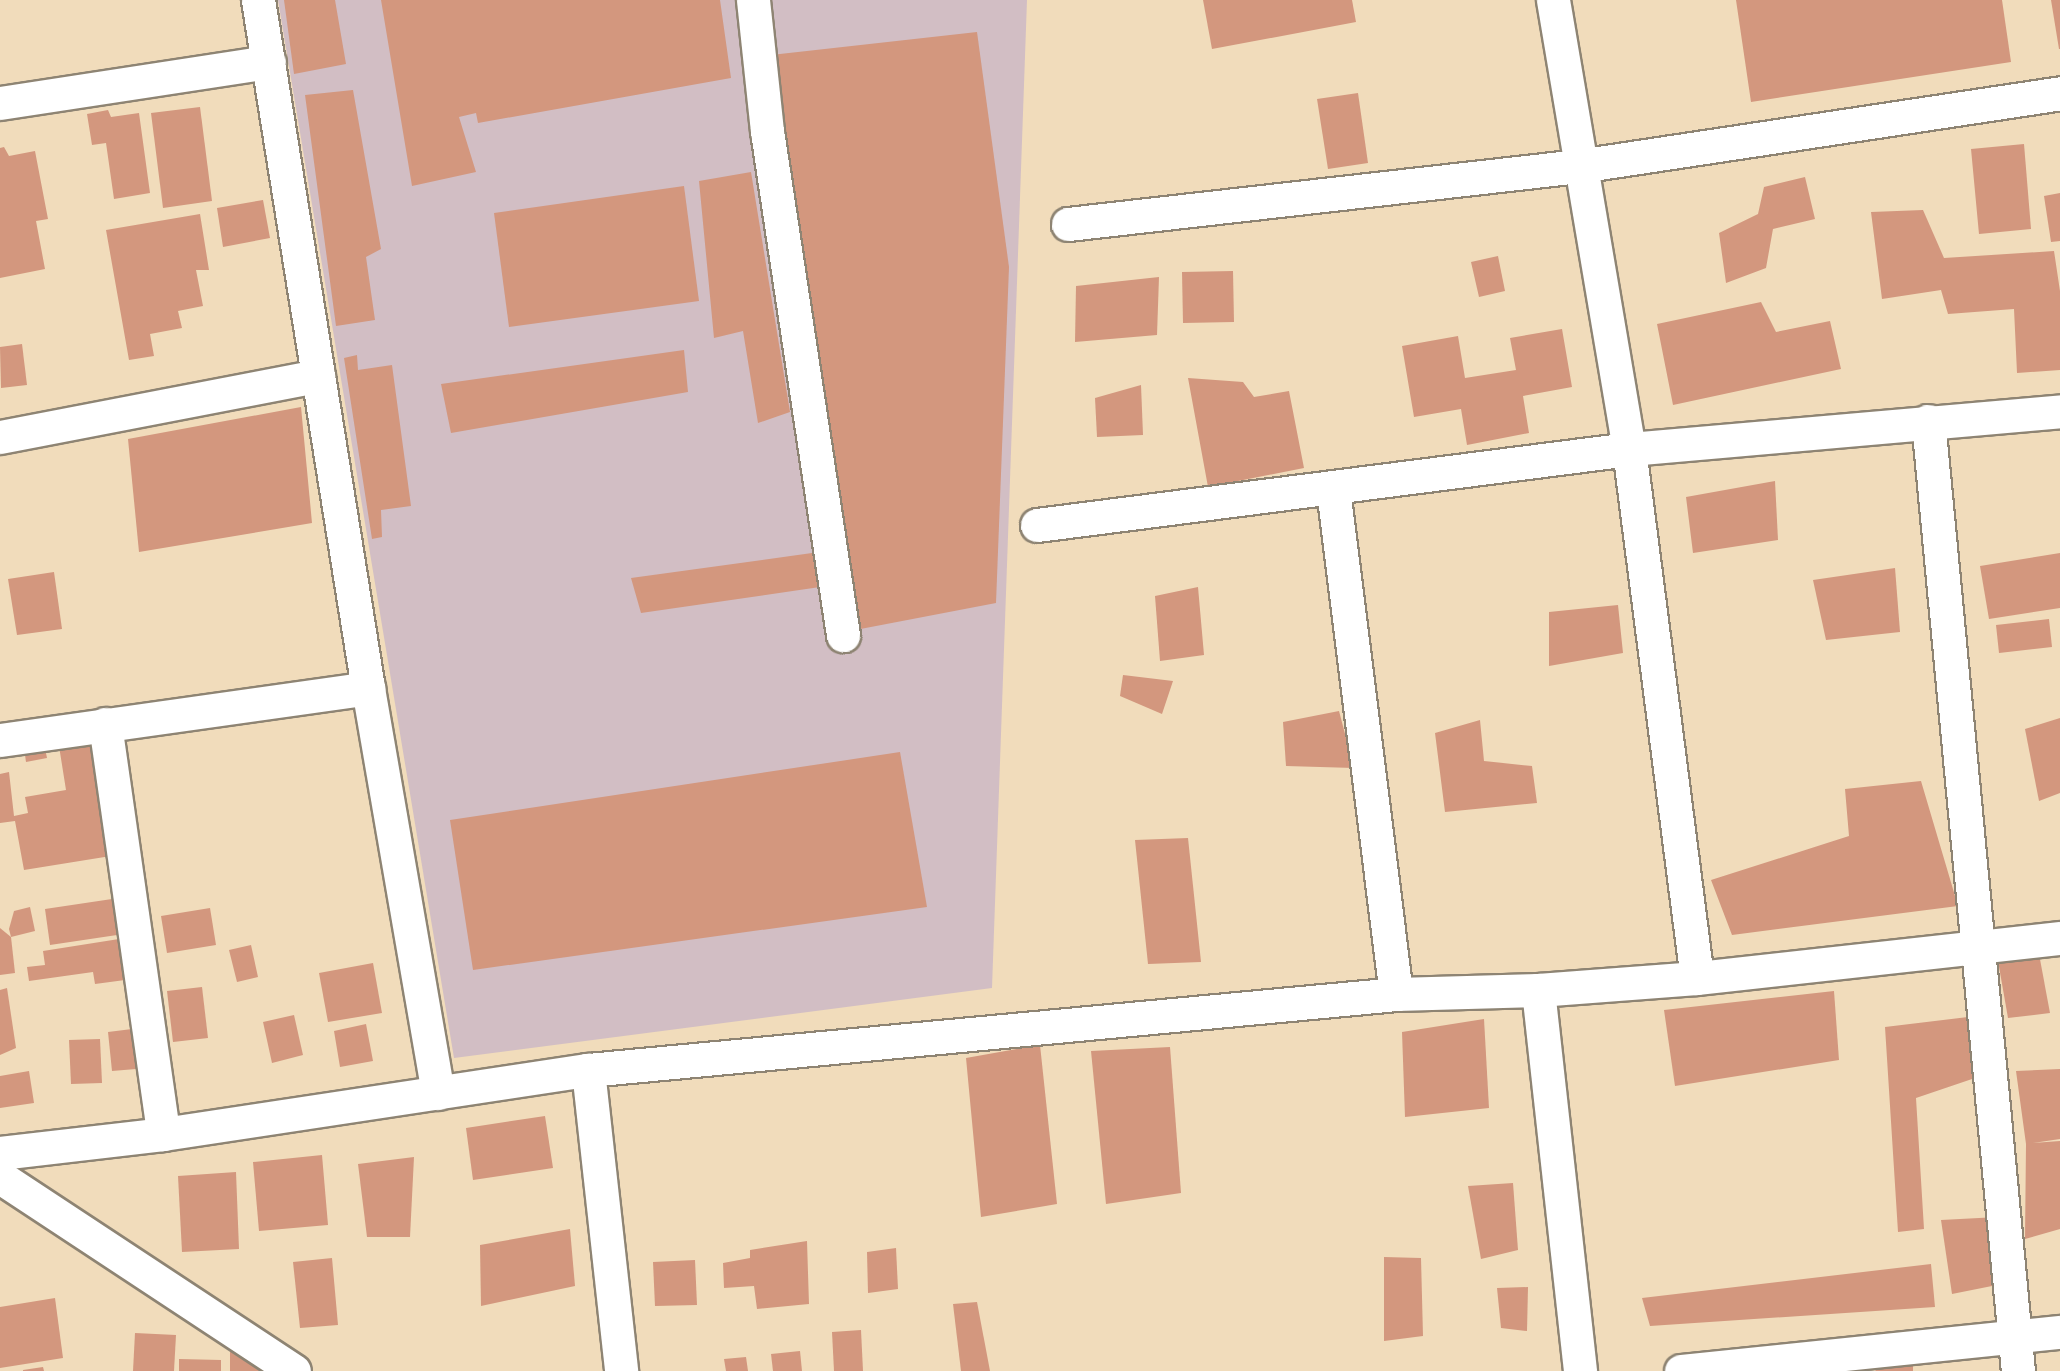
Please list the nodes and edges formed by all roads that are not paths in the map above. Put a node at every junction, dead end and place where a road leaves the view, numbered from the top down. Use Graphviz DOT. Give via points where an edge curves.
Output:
graph roads {
  1 [pos="258,0"];
  2 [pos="753,0"];
  3 [pos="1552,0"];
  4 [pos="269,62"];
  5 [pos="2060,93"];
  6 [pos="0,103"];
  7 [pos="1579,166"];
  8 [pos="1068,224"];
  9 [pos="318,376"];
  10 [pos="2060,411"];
  11 [pos="1928,421"];
  12 [pos="0,437"];
  13 [pos="1629,448"];
  14 [pos="1333,489"];
  15 [pos="1037,525"];
  16 [pos="843,635"];
  17 [pos="368,688"];
  18 [pos="105,724"];
  19 [pos="0,740"];
  20 [pos="2060,938"];
  21 [pos="1976,945"];
  22 [pos="1697,978"];
  23 [pos="1538,990"];
  24 [pos="1396,994"];
  25 [pos="588,1070"];
  26 [pos="438,1093"];
  27 [pos="162,1134"];
  28 [pos="0,1153"];
  29 [pos="0,1177"];
  30 [pos="2060,1332"];
  31 [pos="2015,1339"];
  32 [pos="1816,1365"];
  33 [pos="294,1371"];
  34 [pos="621,1371"];
  35 [pos="1580,1371"];
  36 [pos="1681,1371"];
  37 [pos="2018,1371"];
  1 -- 4 [label="street"];
  2 -- 16 [label="street" via="766,132"];
  3 -- 7 [label="street"];
  4 -- 6 [label="street"];
  4 -- 9 [label="street"];
  5 -- 7 [label="street"];
  7 -- 8 [label="street"];
  7 -- 13 [label="street"];
  9 -- 12 [label="street"];
  9 -- 17 [label="street"];
  10 -- 11 [label="street"];
  11 -- 13 [label="street"];
  11 -- 21 [label="street"];
  13 -- 14 [label="street"];
  13 -- 22 [label="street"];
  14 -- 15 [label="street"];
  14 -- 24 [label="street"];
  17 -- 18 [label="street"];
  17 -- 26 [label="street"];
  18 -- 19 [label="street"];
  18 -- 27 [label="street"];
  20 -- 21 [label="street"];
  21 -- 22 [label="street"];
  21 -- 31 [label="street"];
  22 -- 23 [label="street"];
  23 -- 24 [label="street"];
  23 -- 35 [label="street"];
  24 -- 25 [label="street"];
  25 -- 26 [label="street"];
  25 -- 34 [label="street"];
  26 -- 27 [label="street"];
  27 -- 28 [label="street"];
  29 -- 33 [label="street"];
  30 -- 31 [label="street"];
  31 -- 32 [label="street"];
  31 -- 37 [label="street"];
  32 -- 36 [label="street"];
}
